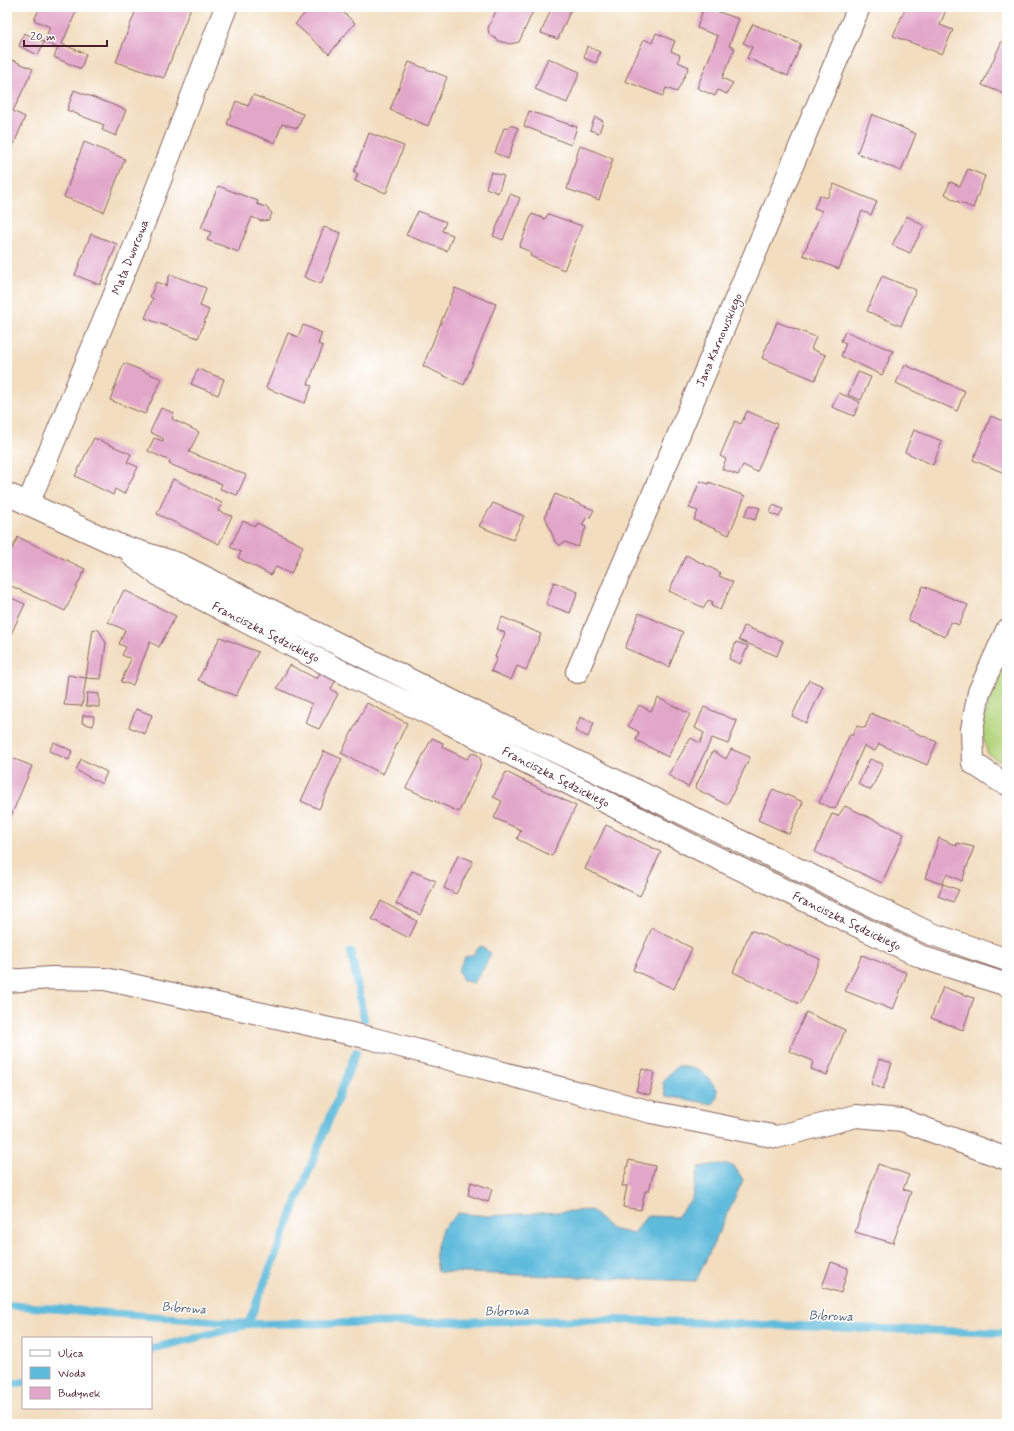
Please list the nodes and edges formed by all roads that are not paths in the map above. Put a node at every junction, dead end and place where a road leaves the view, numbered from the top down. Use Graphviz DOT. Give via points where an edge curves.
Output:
graph roads {
  1 [pos="226,7"];
  2 [pos="859,7"];
  3 [pos="7,494"];
  4 [pos="28,504"];
  5 [pos="118,544"];
  6 [pos="1007,630"];
  7 [pos="577,672"];
  8 [pos="1007,784"];
  9 [pos="1007,960"];
  10 [pos="7,981"];
  11 [pos="1007,985"];
  12 [pos="1007,1159"];
  1 -- 4 [label="street, Mała Dworcowa" via="136,243"];
  2 -- 7 [label="street, Jana Karnowskiego"];
  3 -- 4 [label="street, Franciszka Sędzickiego"];
  4 -- 5 [label="street, Franciszka Sędzickiego"];
  5 -- 9 [label="street, Franciszka Sędzickiego" via="178,564 458,704 928,933"];
  5 -- 11 [label="street, Franciszka Sędzickiego" via="166,580 354,678 924,958"];
  6 -- 8 [label="street" via="979,692 972,729 973,762"];
  10 -- 12 [label="street" via="51,978 105,979 370,1038 651,1112 777,1137 856,1116 902,1120"];
}
